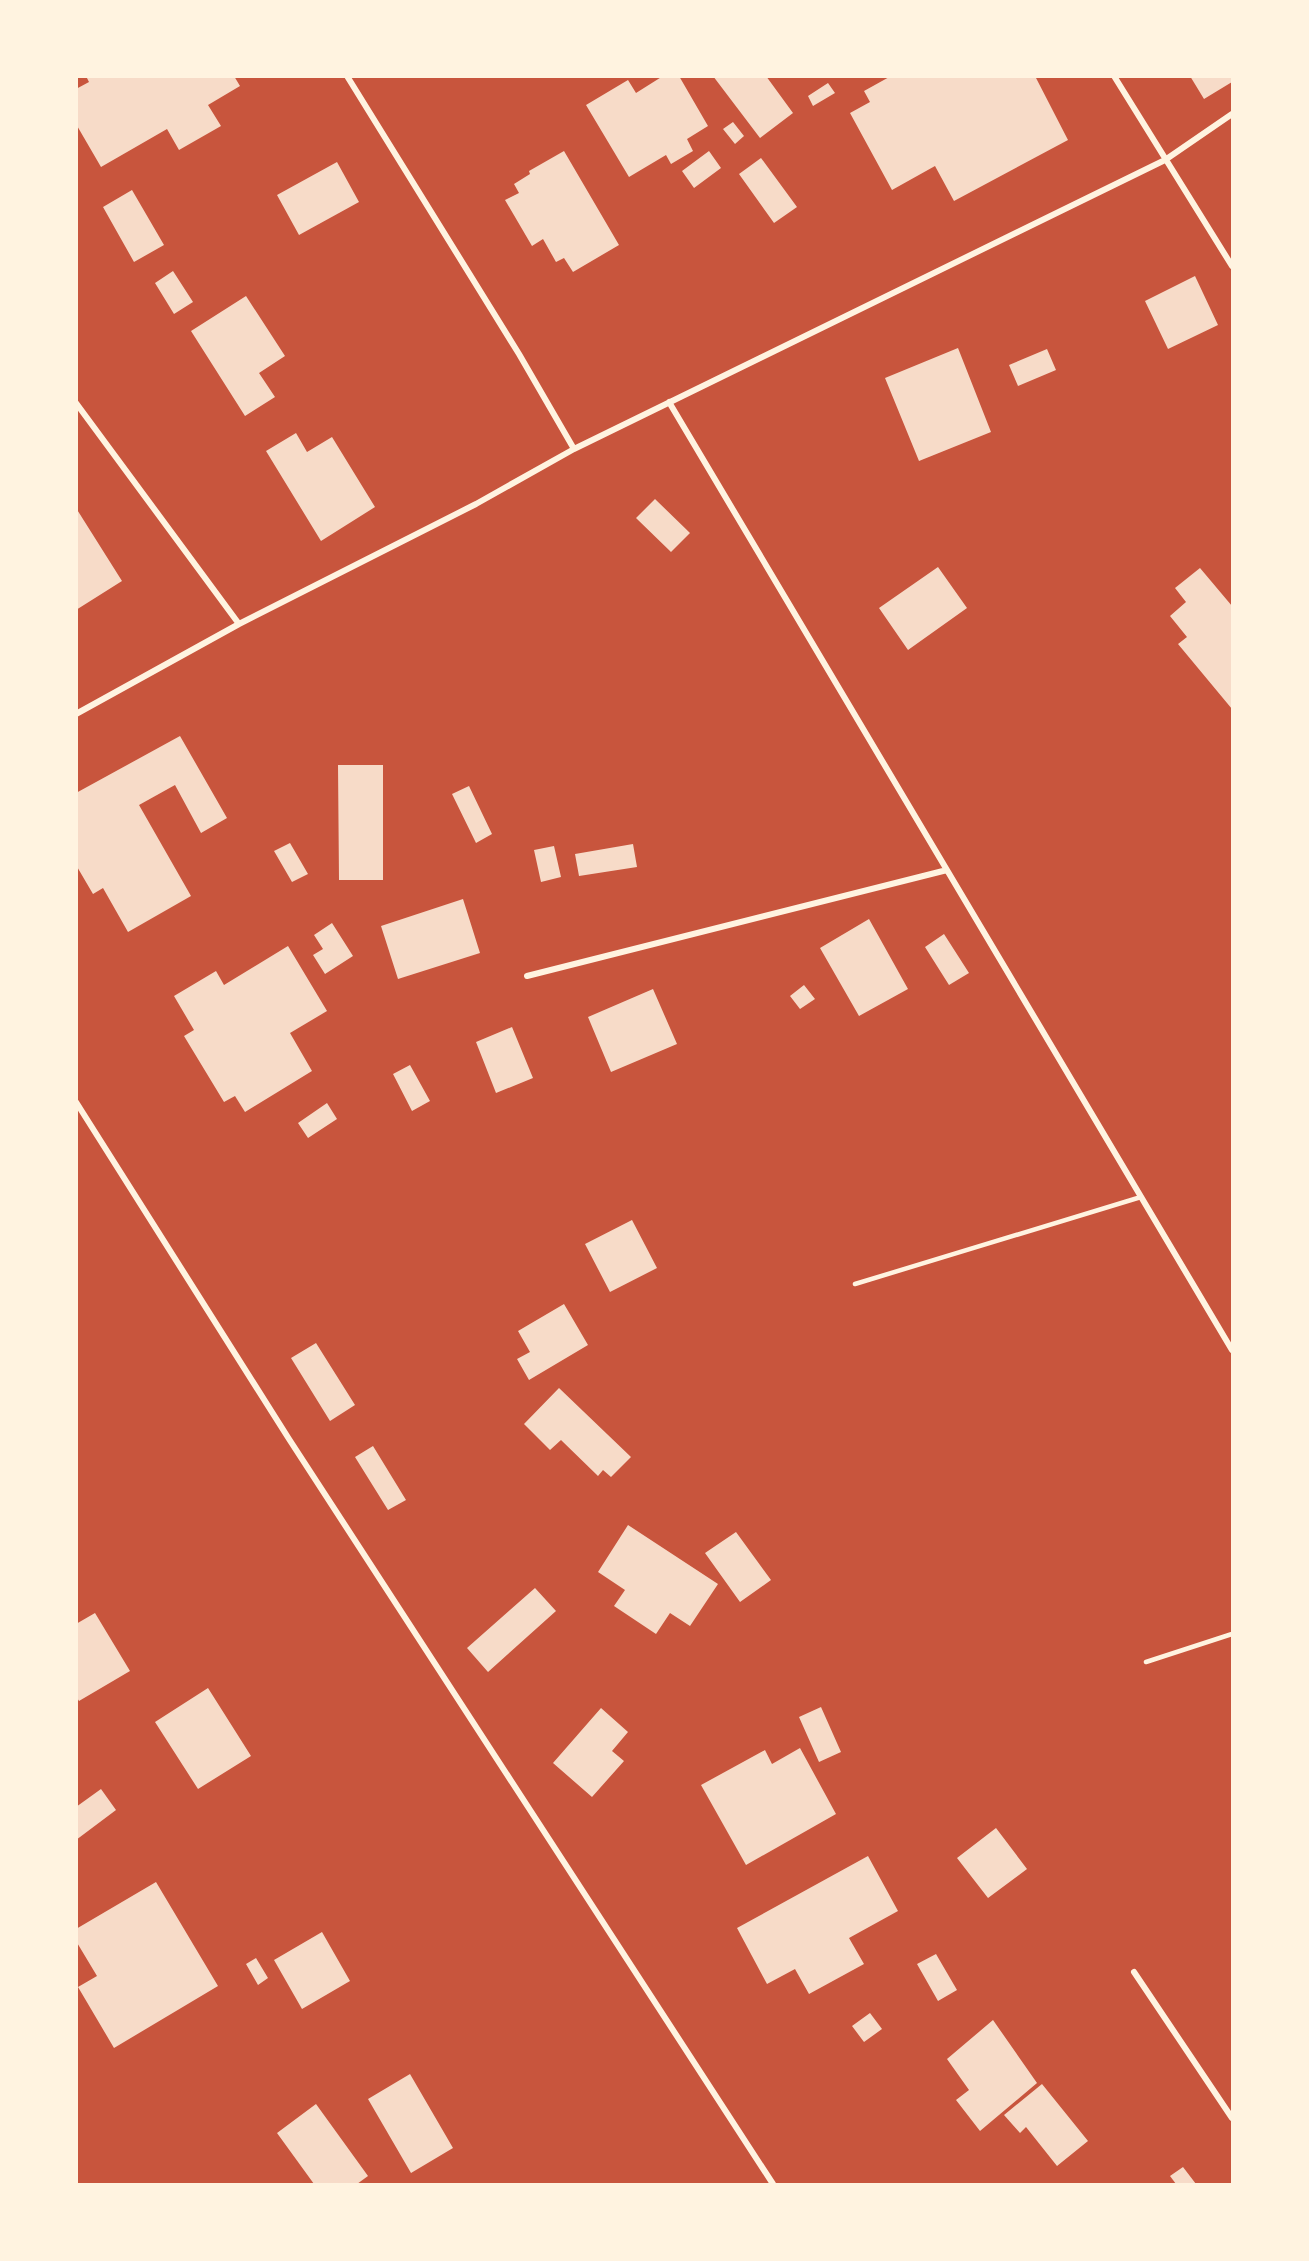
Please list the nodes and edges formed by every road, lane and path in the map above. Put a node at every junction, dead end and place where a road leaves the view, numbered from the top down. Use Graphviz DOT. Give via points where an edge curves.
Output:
graph roads {
  1 [pos="347,76"];
  2 [pos="1114,76"];
  3 [pos="1233,114"];
  4 [pos="1165,159"];
  5 [pos="1233,266"];
  6 [pos="669,402"];
  7 [pos="76,403"];
  8 [pos="574,449"];
  9 [pos="239,624"];
  10 [pos="76,714"];
  11 [pos="947,870"];
  12 [pos="527,976"];
  13 [pos="76,1102"];
  14 [pos="1142,1197"];
  15 [pos="855,1284"];
  16 [pos="1233,1350"];
  17 [pos="1233,1634"];
  18 [pos="1146,1662"];
  19 [pos="1134,1972"];
  20 [pos="1233,2118"];
  21 [pos="773,2184"];
  1 -- 8 [label="street"];
  2 -- 4 [label="street"];
  3 -- 4 [label="street"];
  4 -- 5 [label="street"];
  4 -- 6 [label="street"];
  6 -- 8 [label="street"];
  6 -- 11 [label="street"];
  7 -- 9 [label="street"];
  8 -- 9 [label="street" via="476,504"];
  9 -- 10 [label="street"];
  11 -- 12 [label="street"];
  11 -- 14 [label="street"];
  13 -- 21 [label="street" via="289,1439"];
  14 -- 15 [label="lane"];
  14 -- 16 [label="street"];
  17 -- 18 [label="lane"];
  19 -- 20 [label="street"];
}
